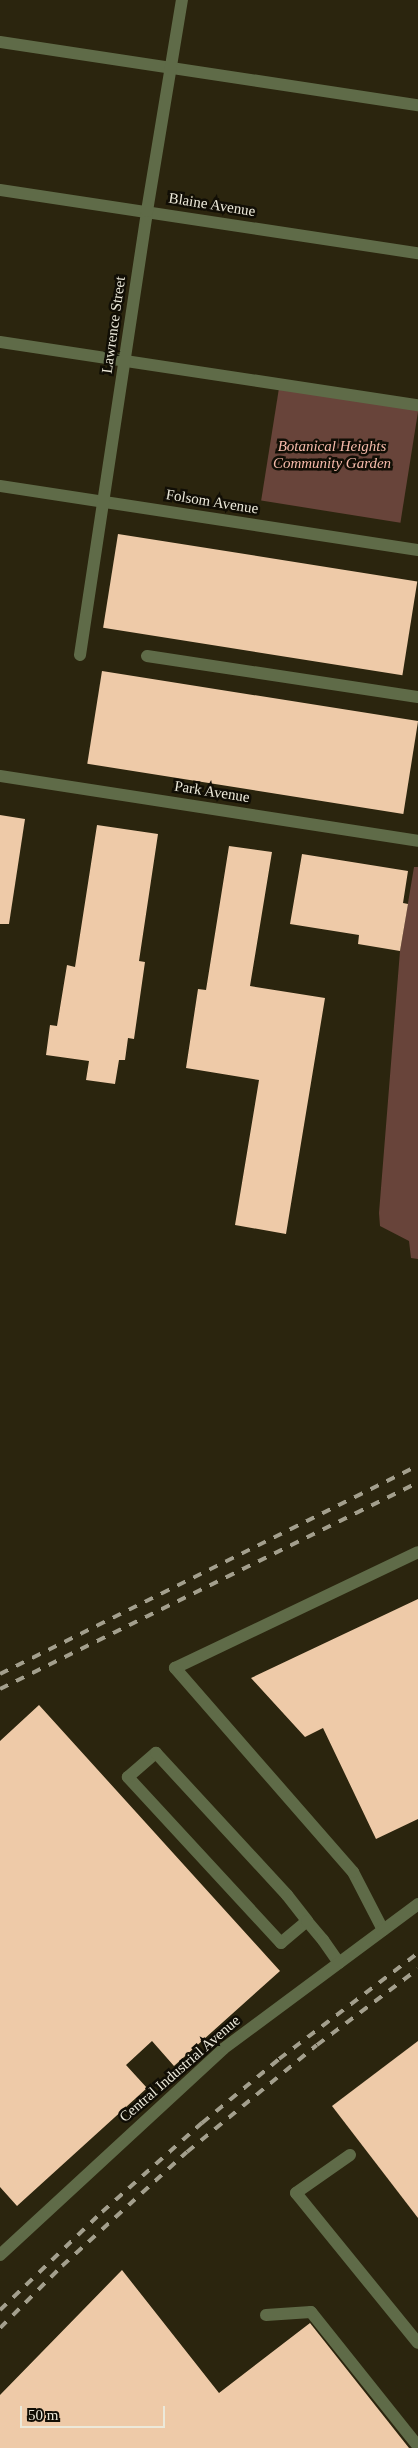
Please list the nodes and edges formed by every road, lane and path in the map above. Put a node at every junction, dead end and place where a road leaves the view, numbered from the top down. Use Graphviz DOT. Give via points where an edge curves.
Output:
graph roads {
  1 [pos="182,0"];
  2 [pos="0,42"];
  3 [pos="172,68"];
  4 [pos="418,106"];
  5 [pos="0,190"];
  6 [pos="147,211"];
  7 [pos="418,253"];
  8 [pos="0,342"];
  9 [pos="126,362"];
  10 [pos="418,405"];
  11 [pos="0,486"];
  12 [pos="103,502"];
  13 [pos="418,550"];
  14 [pos="80,655"];
  15 [pos="147,656"];
  16 [pos="418,697"];
  17 [pos="0,776"];
  18 [pos="418,841"];
  19 [pos="418,1552"];
  20 [pos="418,1904"];
  21 [pos="307,1921"];
  22 [pos="383,1930"];
  23 [pos="339,1963"];
  24 [pos="350,2155"];
  25 [pos="0,2255"];
  26 [pos="266,2315"];
  27 [pos="418,2343"];
  28 [pos="418,2446"];
  1 -- 3 [label="street, Lawrence Street"];
  2 -- 3 [label="street"];
  3 -- 4 [label="street"];
  3 -- 6 [label="street, Lawrence Street"];
  5 -- 6 [label="street, Blaine Avenue"];
  6 -- 7 [label="street, Blaine Avenue"];
  6 -- 9 [label="street, Lawrence Street"];
  8 -- 9 [label="street"];
  9 -- 10 [label="street"];
  9 -- 12 [label="street, Lawrence Street"];
  11 -- 12 [label="street, Folsom Avenue"];
  12 -- 13 [label="street, Folsom Avenue"];
  12 -- 14 [label="street, Lawrence Street"];
  15 -- 16 [label="street"];
  17 -- 18 [label="street, Park Avenue"];
  19 -- 22 [label="street" via="175,1668 353,1872"];
  20 -- 22 [label="street, Central Industrial Avenue"];
  21 -- 21 [label="street" via="281,1943 128,1777 156,1753 287,1895"];
  21 -- 23 [label="street"];
  22 -- 23 [label="street, Central Industrial Avenue"];
  23 -- 25 [label="street, Central Industrial Avenue" via="223,2049"];
  24 -- 27 [label="street" via="296,2193"];
  26 -- 28 [label="street" via="311,2312"];
}
